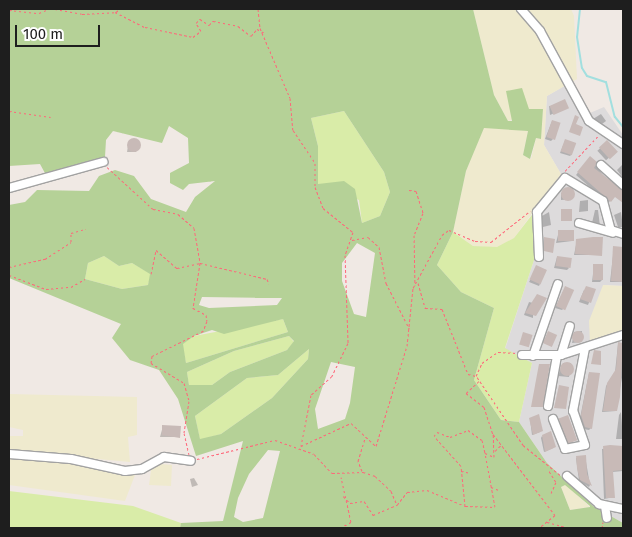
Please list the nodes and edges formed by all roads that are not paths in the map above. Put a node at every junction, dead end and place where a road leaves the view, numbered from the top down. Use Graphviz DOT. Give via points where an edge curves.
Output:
graph roads {
  1 [pos="521,9"];
  2 [pos="623,144"];
  3 [pos="103,162"];
  4 [pos="601,166"];
  5 [pos="623,185"];
  6 [pos="9,188"];
  7 [pos="579,223"];
  8 [pos="614,234"];
  9 [pos="623,234"];
  10 [pos="539,257"];
  11 [pos="558,284"];
  12 [pos="570,326"];
  13 [pos="623,335"];
  14 [pos="585,348"];
  15 [pos="555,354"];
  16 [pos="522,355"];
  17 [pos="533,356"];
  18 [pos="548,406"];
  19 [pos="553,419"];
  20 [pos="9,454"];
  21 [pos="191,461"];
  22 [pos="567,476"];
  23 [pos="605,506"];
  24 [pos="623,509"];
  25 [pos="607,518"];
  1 -- 2 [label="street" via="540,31 589,120"];
  3 -- 6 [label="street"];
  4 -- 5 [label="street"];
  7 -- 8 [label="street"];
  8 -- 9 [label="street"];
  8 -- 10 [label="street" via="603,201 565,178 537,212"];
  11 -- 17 [label="street"];
  12 -- 15 [label="street"];
  13 -- 14 [label="street"];
  14 -- 15 [label="street"];
  14 -- 19 [label="street" via="573,411 585,445 565,449"];
  15 -- 17 [label="street"];
  15 -- 18 [label="street"];
  16 -- 17 [label="street"];
  20 -- 21 [label="street" via="71,459 125,471 142,469 164,457"];
  22 -- 23 [label="street" via="592,500"];
  23 -- 24 [label="street"];
  23 -- 25 [label="street"];
}
